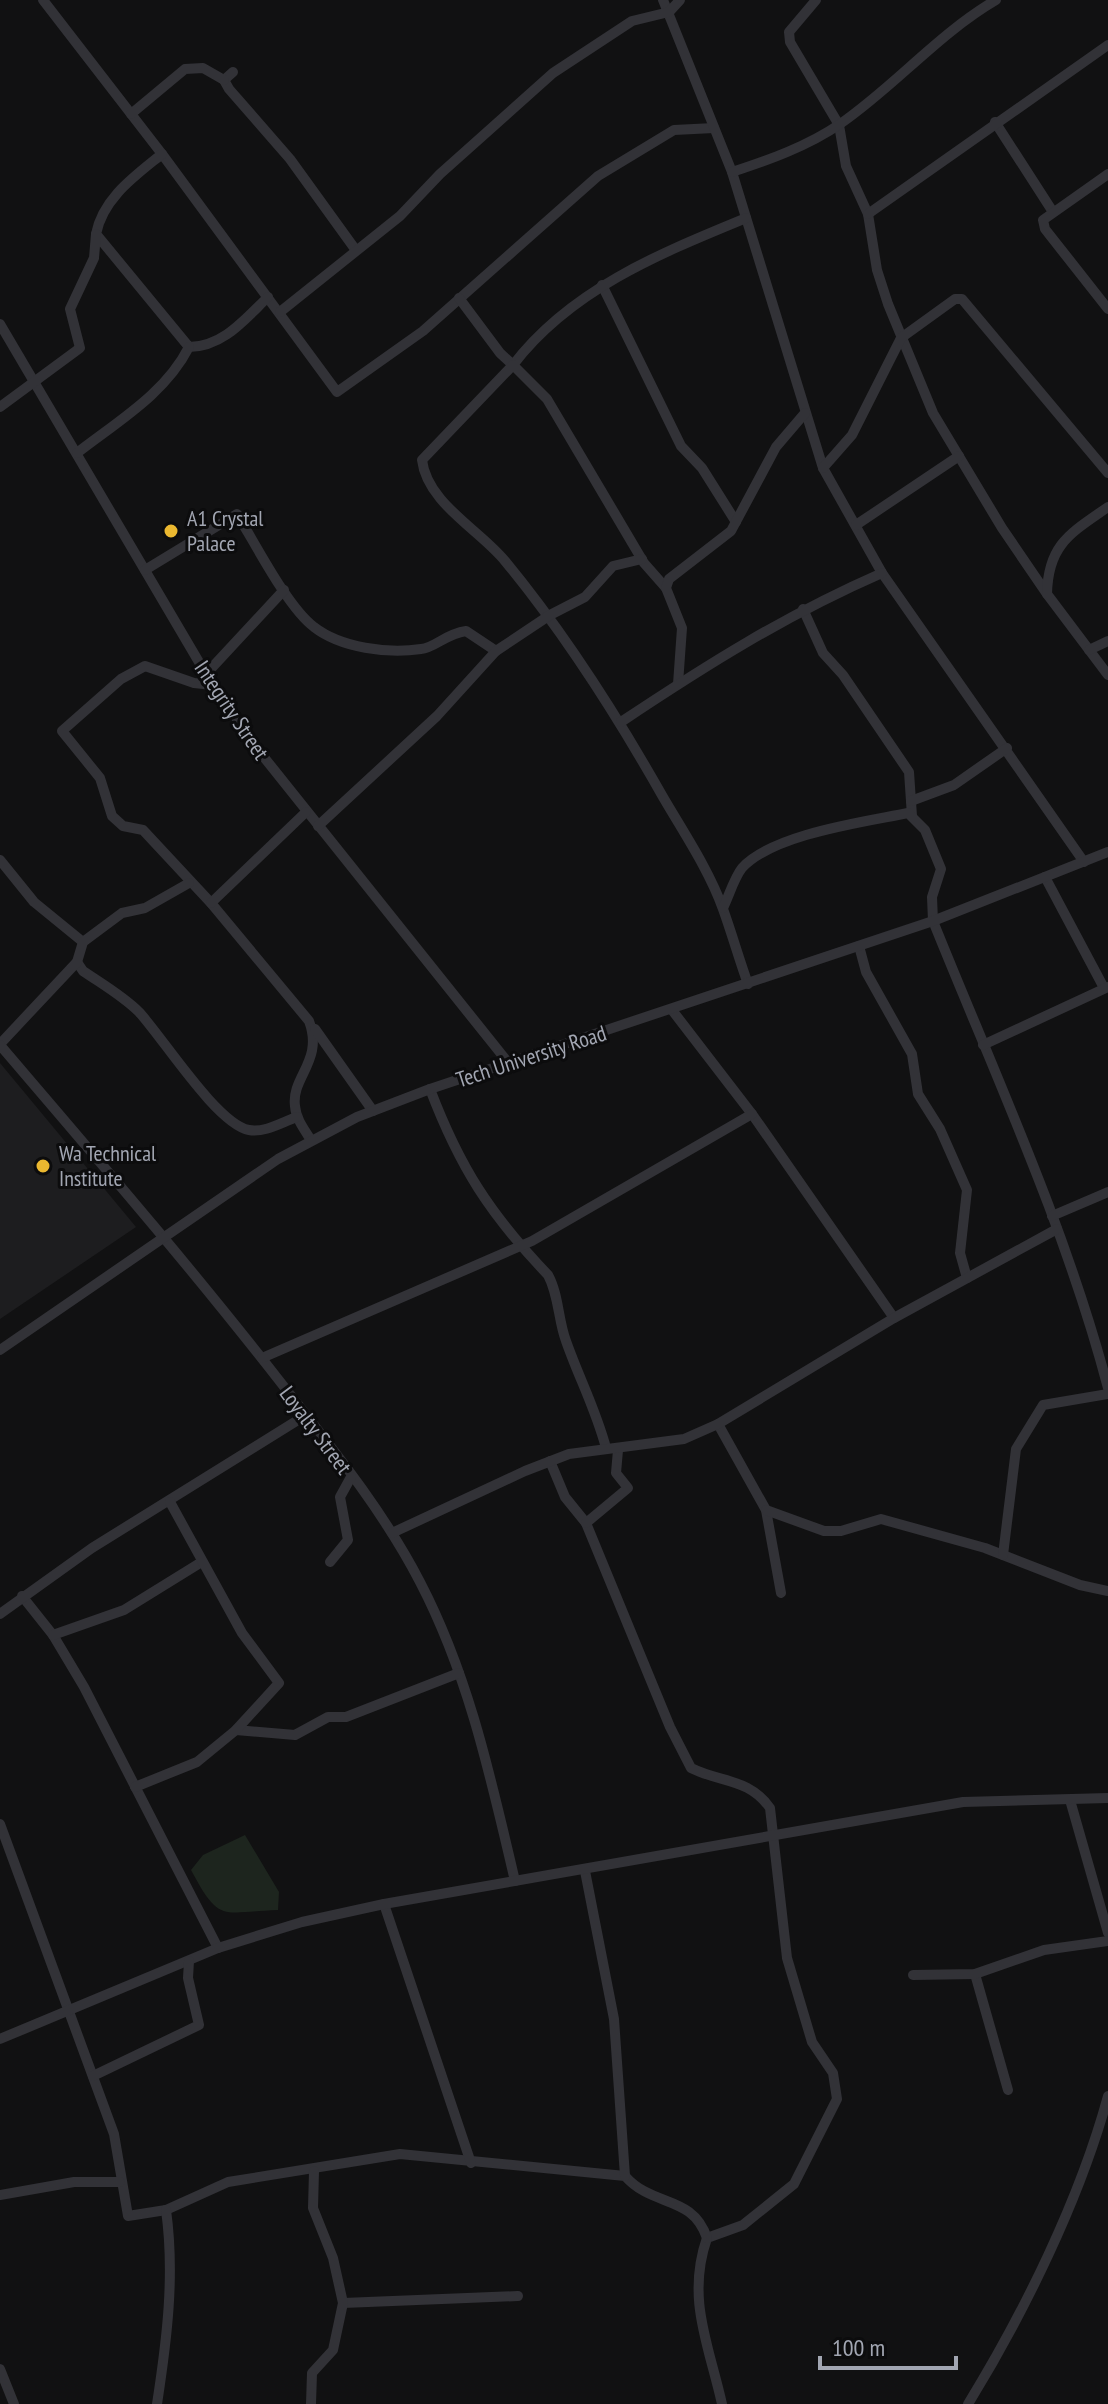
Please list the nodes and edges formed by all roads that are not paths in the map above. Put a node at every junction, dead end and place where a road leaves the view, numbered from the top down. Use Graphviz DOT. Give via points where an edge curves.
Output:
graph roads {
  1 [pos="43,0"];
  2 [pos="663,0"];
  3 [pos="680,0"];
  4 [pos="816,0"];
  5 [pos="996,0"];
  6 [pos="669,12"];
  7 [pos="1108,45"];
  8 [pos="131,114"];
  9 [pos="995,122"];
  10 [pos="839,125"];
  11 [pos="714,128"];
  12 [pos="162,154"];
  13 [pos="732,172"];
  14 [pos="1108,174"];
  15 [pos="1053,212"];
  16 [pos="868,214"];
  17 [pos="746,218"];
  18 [pos="96,234"];
  19 [pos="355,249"];
  20 [pos="602,285"];
  21 [pos="268,297"];
  22 [pos="459,298"];
  23 [pos="1108,309"];
  24 [pos="280,312"];
  25 [pos="0,324"];
  26 [pos="901,338"];
  27 [pos="189,347"];
  28 [pos="513,365"];
  29 [pos="34,383"];
  30 [pos="0,407"];
  31 [pos="805,413"];
  32 [pos="77,453"];
  33 [pos="959,456"];
  34 [pos="823,468"];
  35 [pos="1108,473"];
  36 [pos="1108,507"];
  37 [pos="736,522"];
  38 [pos="856,525"];
  39 [pos="642,559"];
  40 [pos="145,570"];
  41 [pos="882,573"];
  42 [pos="666,588"];
  43 [pos="284,590"];
  44 [pos="1047,594"];
  45 [pos="803,609"];
  46 [pos="550,615"];
  47 [pos="1108,641"];
  48 [pos="1089,650"];
  49 [pos="496,651"];
  50 [pos="206,674"];
  51 [pos="1108,675"];
  52 [pos="678,684"];
  53 [pos="213,685"];
  54 [pos="621,722"];
  55 [pos="1007,748"];
  56 [pos="911,801"];
  57 [pos="306,812"];
  58 [pos="912,816"];
  59 [pos="318,826"];
  60 [pos="1108,852"];
  61 [pos="0,860"];
  62 [pos="1084,862"];
  63 [pos="1045,877"];
  64 [pos="189,883"];
  65 [pos="211,903"];
  66 [pos="723,908"];
  67 [pos="933,921"];
  68 [pos="83,942"];
  69 [pos="859,946"];
  70 [pos="77,962"];
  71 [pos="748,984"];
  72 [pos="1106,988"];
  73 [pos="672,1010"];
  74 [pos="309,1021"];
  75 [pos="0,1045"];
  76 [pos="983,1045"];
  77 [pos="510,1065"];
  78 [pos="430,1089"];
  79 [pos="373,1111"];
  80 [pos="752,1114"];
  81 [pos="297,1117"];
  82 [pos="311,1140"];
  83 [pos="1108,1192"];
  84 [pos="1052,1216"];
  85 [pos="1057,1229"];
  86 [pos="164,1234"];
  87 [pos="520,1246"];
  88 [pos="967,1278"];
  89 [pos="894,1318"];
  90 [pos="0,1350"];
  91 [pos="262,1358"];
  92 [pos="1108,1391"];
  93 [pos="306,1415"];
  94 [pos="718,1424"];
  95 [pos="606,1448"];
  96 [pos="618,1450"];
  97 [pos="550,1461"];
  98 [pos="351,1477"];
  99 [pos="170,1502"];
  100 [pos="766,1510"];
  101 [pos="586,1523"];
  102 [pos="392,1533"];
  103 [pos="1003,1555"];
  104 [pos="330,1562"];
  105 [pos="200,1563"];
  106 [pos="1108,1591"];
  107 [pos="781,1593"];
  108 [pos="22,1596"];
  109 [pos="0,1614"];
  110 [pos="53,1635"];
  111 [pos="459,1673"];
  112 [pos="236,1730"];
  113 [pos="135,1787"];
  114 [pos="1108,1798"];
  115 [pos="1070,1800"];
  116 [pos="0,1824"];
  117 [pos="773,1836"];
  118 [pos="585,1871"];
  119 [pos="515,1881"];
  120 [pos="384,1904"];
  121 [pos="1108,1933"];
  122 [pos="1108,1941"];
  123 [pos="218,1948"];
  124 [pos="189,1961"];
  125 [pos="975,1974"];
  126 [pos="913,1975"];
  127 [pos="68,2011"];
  128 [pos="0,2039"];
  129 [pos="93,2076"];
  130 [pos="1008,2090"];
  131 [pos="1108,2096"];
  132 [pos="471,2163"];
  133 [pos="314,2171"];
  134 [pos="625,2176"];
  135 [pos="120,2182"];
  136 [pos="0,2195"];
  137 [pos="166,2210"];
  138 [pos="707,2238"];
  139 [pos="518,2296"];
  140 [pos="343,2303"];
  141 [pos="0,2369"];
  142 [pos="14,2404"];
  143 [pos="157,2404"];
  144 [pos="311,2404"];
  145 [pos="722,2404"];
  146 [pos="968,2404"];
  1 -- 8 [label="street"];
  2 -- 6 [label="street"];
  3 -- 6 [label="street"];
  4 -- 10 [label="street" via="789,32 790,42"];
  5 -- 10 [label="street"];
  6 -- 11 [label="street"];
  6 -- 19 [label="street" via="632,21 553,73 400,216"];
  7 -- 9 [label="street"];
  8 -- 12 [label="street"];
  8 -- 19 [label="street" via="185,69 229,76"];
  9 -- 15 [label="street"];
  9 -- 16 [label="street"];
  10 -- 13 [label="street" via="778,157"];
  10 -- 16 [label="street" via="846,166"];
  11 -- 13 [label="street"];
  11 -- 22 [label="street" via="674,130 598,176"];
  12 -- 18 [label="street" via="100,215"];
  12 -- 21 [label="street"];
  13 -- 17 [label="street"];
  14 -- 15 [label="street"];
  15 -- 23 [label="street" via="1043,220 1045,229"];
  16 -- 26 [label="street" via="877,270"];
  17 -- 20 [label="street" via="654,256"];
  17 -- 31 [label="street"];
  18 -- 27 [label="street"];
  18 -- 29 [label="street" via="94,258 70,309 80,348"];
  19 -- 24 [label="street"];
  20 -- 28 [label="street" via="533,339"];
  20 -- 37 [label="street" via="681,446 702,468"];
  21 -- 24 [label="street"];
  21 -- 27 [label="street" via="223,339"];
  22 -- 24 [label="street" via="423,331 337,392"];
  22 -- 28 [label="street"];
  25 -- 29 [label="street, Integrity Street"];
  26 -- 33 [label="street" via="933,413"];
  26 -- 34 [label="street" via="852,435"];
  26 -- 35 [label="street" via="962,299"];
  27 -- 32 [label="street" via="158,391"];
  28 -- 39 [label="street" via="547,399"];
  28 -- 46 [label="street" via="422,460 438,494 495,549"];
  29 -- 30 [label="street"];
  29 -- 32 [label="street, Integrity Street"];
  31 -- 34 [label="street"];
  31 -- 37 [label="street" via="776,447"];
  32 -- 40 [label="street, Integrity Street"];
  33 -- 38 [label="street"];
  33 -- 44 [label="street"];
  34 -- 38 [label="street"];
  36 -- 44 [label="street" via="1065,537 1053,556"];
  37 -- 42 [label="street" via="669,579"];
  38 -- 41 [label="street"];
  39 -- 42 [label="street"];
  39 -- 46 [label="street" via="613,566 585,597"];
  40 -- 43 [label="street" via="237,514"];
  40 -- 50 [label="street, Integrity Street"];
  41 -- 45 [label="street"];
  41 -- 55 [label="street"];
  42 -- 52 [label="street" via="682,628"];
  43 -- 49 [label="street" via="312,626 369,649 425,649 449,634 466,631"];
  43 -- 50 [label="street"];
  44 -- 48 [label="street"];
  45 -- 52 [label="street"];
  45 -- 56 [label="street" via="823,653 909,772"];
  46 -- 49 [label="street"];
  46 -- 54 [label="street"];
  47 -- 48 [label="street"];
  48 -- 51 [label="street"];
  49 -- 59 [label="street" via="437,716"];
  50 -- 53 [label="street, Integrity Street"];
  52 -- 54 [label="street"];
  53 -- 57 [label="street, Integrity Street"];
  53 -- 64 [label="street" via="145,666 121,679 62,731 100,778 112,816 123,826 143,830"];
  54 -- 66 [label="street"];
  55 -- 56 [label="street" via="954,785"];
  55 -- 62 [label="street"];
  56 -- 58 [label="street"];
  57 -- 59 [label="street, Integrity Street"];
  57 -- 65 [label="street"];
  58 -- 66 [label="street" via="843,827 766,851 741,869"];
  58 -- 67 [label="street" via="925,830 941,869 932,897"];
  59 -- 77 [label="street, Integrity Street"];
  60 -- 62 [label="street, Tech University Road"];
  61 -- 68 [label="street" via="34,902"];
  62 -- 63 [label="street, Tech University Road"];
  63 -- 67 [label="street, Tech University Road"];
  63 -- 72 [label="street"];
  64 -- 65 [label="street"];
  64 -- 68 [label="street" via="145,908 122,913"];
  65 -- 74 [label="street"];
  66 -- 71 [label="street"];
  67 -- 69 [label="street, Tech University Road"];
  67 -- 76 [label="street"];
  68 -- 70 [label="street"];
  69 -- 71 [label="street, Tech University Road"];
  69 -- 88 [label="street" via="866,972 912,1054 918,1094 967,1190 960,1253"];
  70 -- 75 [label="street"];
  70 -- 81 [label="street" via="138,1012 231,1120 248,1130"];
  71 -- 73 [label="street, Tech University Road"];
  72 -- 76 [label="street"];
  73 -- 77 [label="street, Tech University Road"];
  73 -- 80 [label="street"];
  74 -- 79 [label="street"];
  74 -- 81 [label="street" via="314,1040 295,1093"];
  75 -- 86 [label="street, Loyalty Street"];
  76 -- 84 [label="street"];
  77 -- 78 [label="street, Tech University Road"];
  78 -- 79 [label="street, Tech University Road"];
  78 -- 87 [label="street" via="471,1181"];
  79 -- 82 [label="street, Tech University Road"];
  80 -- 87 [label="street"];
  80 -- 89 [label="street"];
  81 -- 82 [label="street"];
  82 -- 86 [label="street, Tech University Road"];
  83 -- 84 [label="street"];
  84 -- 85 [label="street"];
  85 -- 88 [label="street"];
  85 -- 92 [label="street"];
  86 -- 90 [label="street, Tech University Road"];
  86 -- 91 [label="street, Loyalty Street"];
  87 -- 91 [label="street"];
  87 -- 95 [label="street" via="554,1286 566,1340 596,1408"];
  88 -- 89 [label="street"];
  89 -- 94 [label="street"];
  91 -- 93 [label="street, Loyalty Street"];
  92 -- 103 [label="street" via="1043,1405 1016,1449"];
  93 -- 98 [label="street, Loyalty Street"];
  93 -- 99 [label="street"];
  94 -- 96 [label="street" via="684,1439"];
  94 -- 100 [label="street"];
  95 -- 96 [label="street"];
  95 -- 97 [label="street"];
  96 -- 101 [label="street" via="616,1473 628,1488"];
  97 -- 101 [label="street" via="565,1497"];
  97 -- 102 [label="street"];
  98 -- 102 [label="street, Loyalty Street"];
  98 -- 104 [label="street" via="340,1497 348,1540"];
  99 -- 105 [label="street"];
  99 -- 108 [label="street"];
  100 -- 103 [label="street" via="824,1531 881,1519"];
  100 -- 107 [label="street"];
  101 -- 117 [label="street" via="691,1768 744,1782 761,1795 770,1808"];
  102 -- 111 [label="street, Loyalty Street" via="420,1582"];
  103 -- 106 [label="street"];
  105 -- 110 [label="street" via="124,1610"];
  105 -- 112 [label="street" via="279,1683"];
  108 -- 109 [label="street"];
  108 -- 110 [label="street"];
  110 -- 113 [label="street"];
  111 -- 112 [label="street" via="346,1717 328,1717 295,1735"];
  111 -- 119 [label="street, Loyalty Street" via="483,1744"];
  112 -- 113 [label="street" via="184,1770"];
  113 -- 123 [label="street"];
  114 -- 115 [label="street"];
  115 -- 117 [label="street" via="963,1802"];
  115 -- 121 [label="street"];
  116 -- 127 [label="street"];
  117 -- 118 [label="street"];
  117 -- 138 [label="street" via="787,1958 812,2042 833,2073 837,2099 794,2184 743,2225"];
  118 -- 119 [label="street"];
  118 -- 134 [label="street" via="614,2019"];
  119 -- 120 [label="street"];
  120 -- 123 [label="street"];
  120 -- 132 [label="street"];
  122 -- 125 [label="street" via="1044,1950"];
  123 -- 124 [label="street"];
  124 -- 127 [label="street"];
  124 -- 129 [label="street" via="199,2025"];
  125 -- 126 [label="street"];
  125 -- 130 [label="street"];
  127 -- 128 [label="street"];
  127 -- 129 [label="street"];
  129 -- 135 [label="street" via="114,2134"];
  131 -- 146 [label="street" via="1048,2252"];
  132 -- 133 [label="street" via="400,2154"];
  132 -- 134 [label="street"];
  133 -- 137 [label="street" via="228,2182"];
  133 -- 140 [label="street" via="313,2208 333,2258"];
  134 -- 138 [label="street" via="639,2192 689,2209"];
  135 -- 136 [label="street" via="74,2182"];
  135 -- 137 [label="street" via="128,2216"];
  137 -- 143 [label="street" via="172,2253 167,2344"];
  138 -- 145 [label="street" via="698,2297 703,2343"];
  139 -- 140 [label="street"];
  140 -- 144 [label="street" via="333,2350 312,2373"];
  141 -- 142 [label="street"];
}
